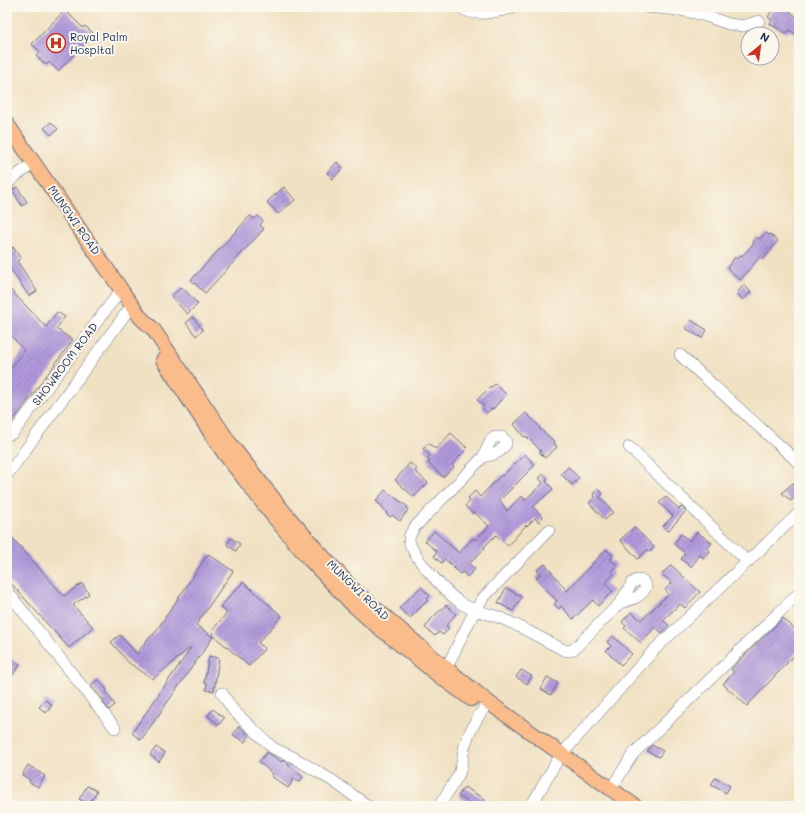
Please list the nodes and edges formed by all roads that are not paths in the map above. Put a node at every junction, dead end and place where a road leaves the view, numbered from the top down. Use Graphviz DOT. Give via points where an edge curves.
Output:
graph roads {
  1 [pos="460,7"];
  2 [pos="516,7"];
  3 [pos="645,7"];
  4 [pos="759,20"];
  5 [pos="7,124"];
  6 [pos="34,163"];
  7 [pos="7,185"];
  8 [pos="121,290"];
  9 [pos="132,305"];
  10 [pos="140,317"];
  11 [pos="680,355"];
  12 [pos="7,435"];
  13 [pos="629,447"];
  14 [pos="483,457"];
  15 [pos="799,464"];
  16 [pos="7,475"];
  17 [pos="799,513"];
  18 [pos="549,530"];
  19 [pos="748,562"];
  20 [pos="7,591"];
  21 [pos="799,593"];
  22 [pos="620,603"];
  23 [pos="476,609"];
  24 [pos="446,667"];
  25 [pos="222,693"];
  26 [pos="484,708"];
  27 [pos="115,728"];
  28 [pos="560,757"];
  29 [pos="611,789"];
  30 [pos="368,806"];
  31 [pos="439,806"];
  32 [pos="531,806"];
  33 [pos="621,806"];
  34 [pos="635,806"];
  1 -- 2 [label="street" via="468,12 492,13"];
  3 -- 4 [label="street" via="680,10 743,26"];
  5 -- 6 [label="main road, MUNGWI ROAD"];
  6 -- 7 [label="street"];
  6 -- 8 [label="main road, MUNGWI ROAD"];
  8 -- 9 [label="main road, MUNGWI ROAD"];
  8 -- 12 [label="street, SHOWROOM ROAD" via="13,433"];
  9 -- 10 [label="main road, MUNGWI ROAD"];
  9 -- 16 [label="street"];
  10 -- 24 [label="main road, MUNGWI ROAD" via="153,329 231,445 284,512 354,590"];
  10 -- 26 [label="main road, MUNGWI ROAD" via="146,335 224,453 308,558 351,604 372,622"];
  11 -- 15 [label="street"];
  13 -- 19 [label="street"];
  14 -- 23 [label="street" via="409,536 412,549 426,569 458,601"];
  17 -- 19 [label="street"];
  18 -- 23 [label="street" via="483,598"];
  19 -- 28 [label="street" via="654,650"];
  20 -- 27 [label="street"];
  21 -- 29 [label="street" via="633,754"];
  22 -- 23 [label="street" via="570,651"];
  23 -- 24 [label="street"];
  24 -- 28 [label="main road, MUNGWI ROAD"];
  25 -- 30 [label="street" via="232,710 273,748 293,757"];
  26 -- 28 [label="main road, MUNGWI ROAD"];
  26 -- 31 [label="street" via="471,728 461,771"];
  28 -- 29 [label="main road, MUNGWI ROAD"];
  28 -- 32 [label="street"];
  28 -- 33 [label="main road, MUNGWI ROAD"];
  29 -- 34 [label="main road, MUNGWI ROAD"];
}
